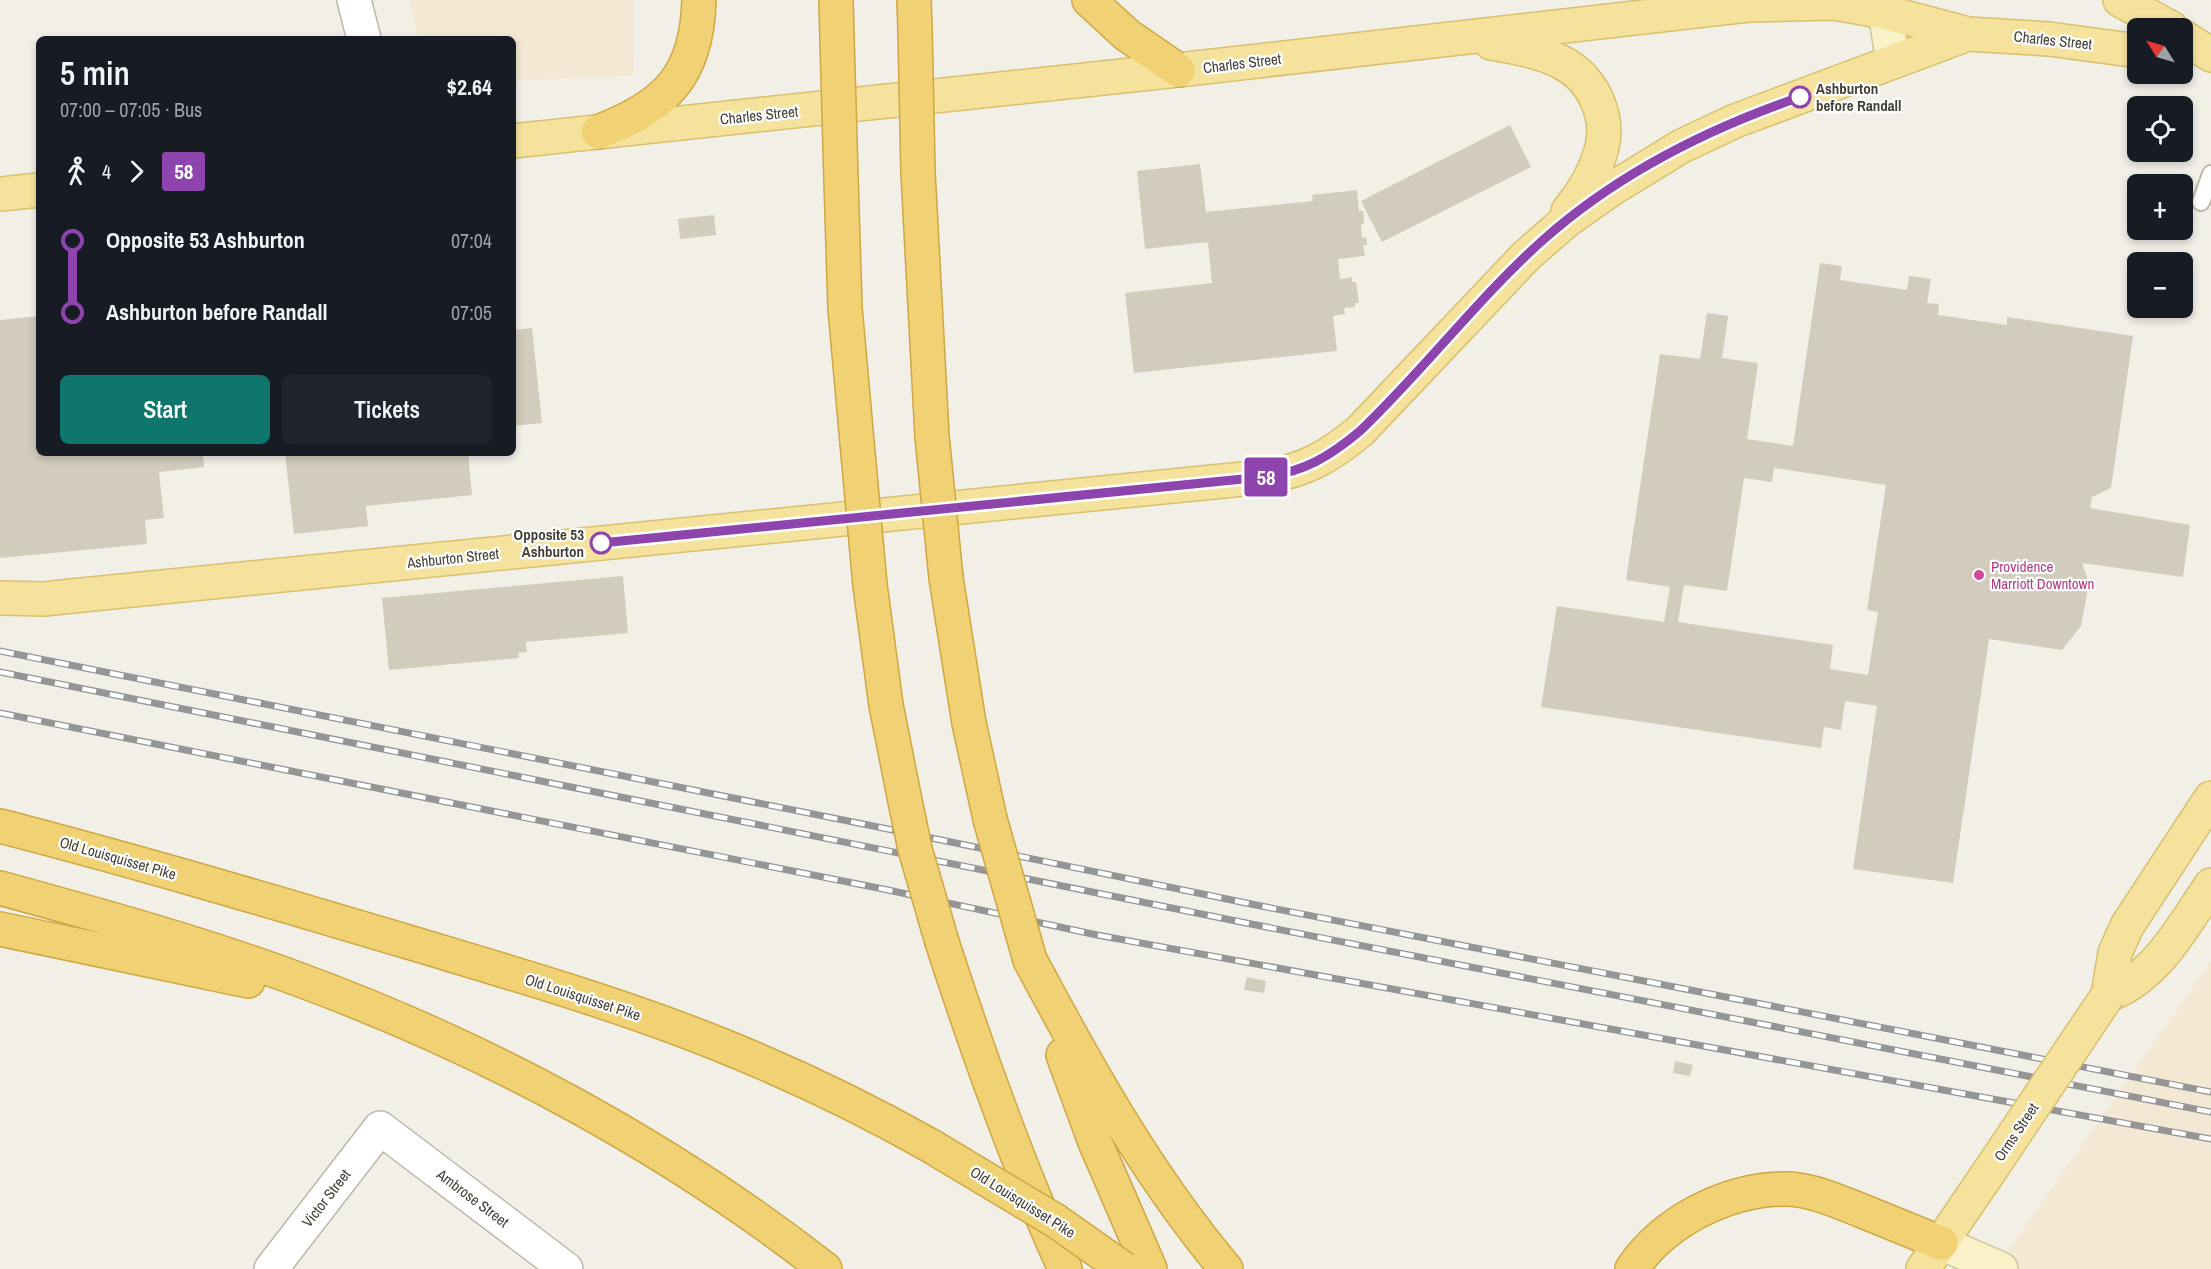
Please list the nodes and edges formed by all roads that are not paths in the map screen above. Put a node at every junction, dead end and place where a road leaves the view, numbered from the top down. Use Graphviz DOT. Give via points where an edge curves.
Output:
graph roads {
  1 [pos="354,0"];
  2 [pos="699,0"];
  3 [pos="836,0"];
  4 [pos="1089,0"];
  5 [pos="1686,0"];
  6 [pos="2120,0"];
  7 [pos="1884,6"];
  8 [pos="915,14"];
  9 [pos="1650,15"];
  10 [pos="2153,18"];
  11 [pos="1968,34"];
  12 [pos="363,36"];
  13 [pos="1458,38"];
  14 [pos="2193,43"];
  15 [pos="2127,50"];
  16 [pos="2211,55"];
  17 [pos="1893,61"];
  18 [pos="2193,65"];
  19 [pos="1178,70"];
  20 [pos="2211,70"];
  21 [pos="598,132"];
  22 [pos="516,141"];
  23 [pos="2211,174"];
  24 [pos="36,190"];
  25 [pos="0,194"];
  26 [pos="2201,202"];
  27 [pos="1543,240"];
  28 [pos="0,598"];
  29 [pos="2211,798"];
  30 [pos="0,826"];
  31 [pos="2211,885"];
  32 [pos="0,888"];
  33 [pos="0,929"];
  34 [pos="1030,960"];
  35 [pos="2108,995"];
  36 [pos="364,1006"];
  37 [pos="380,1128"];
  38 [pos="1941,1243"];
  39 [pos="271,1269"];
  40 [pos="566,1269"];
  41 [pos="825,1269"];
  42 [pos="1065,1269"];
  43 [pos="1124,1269"];
  44 [pos="1150,1269"];
  45 [pos="1226,1269"];
  46 [pos="1632,1269"];
  47 [pos="1923,1269"];
  48 [pos="2001,1269"];
  1 -- 12 [label="street"];
  2 -- 21 [label="highway" via="691,57 674,85 630,119"];
  3 -- 42 [label="highway, bridge" via="845,308 884,695 915,849 942,942 1006,1131"];
  4 -- 19 [label="highway" via="1127,35"];
  5 -- 9 [label="main road"];
  6 -- 10 [label="main road"];
  7 -- 9 [label="main road, Charles Street" via="1748,5"];
  7 -- 11 [label="main road, Charles Street"];
  7 -- 17 [label="street"];
  8 -- 34 [label="highway, bridge" via="918,172 932,436 946,578 969,723 990,819"];
  9 -- 13 [label="main road, Charles Street"];
  11 -- 15 [label="main road, Charles Street" via="2030,37"];
  11 -- 17 [label="main road, Charles Street"];
  13 -- 19 [label="main road, Charles Street"];
  13 -- 27 [label="main road" via="1526,50 1561,62 1583,79 1597,97 1603,122 1598,162 1576,200"];
  14 -- 16 [label="main road"];
  17 -- 27 [label="main road, Charles Street" via="1735,121 1680,147 1610,190"];
  18 -- 20 [label="main road"];
  19 -- 21 [label="main road, Charles Street"];
  21 -- 22 [label="main road, Charles Street"];
  23 -- 26 [label="lane"];
  24 -- 25 [label="main road"];
  27 -- 28 [label="main road, Ashburton Street" via="1376,417 1332,453 1305,468 1263,477 53,598"];
  29 -- 35 [label="main road, Orms Street" via="2127,926 2115,952"];
  30 -- 43 [label="highway, Old Louisquisset Pike, bridge" via="271,902 632,1012 721,1045 780,1070 931,1146 1047,1216"];
  31 -- 35 [label="main road, Orms Street" via="2155,964 2134,982"];
  32 -- 36 [label="highway" via="185,941"];
  33 -- 36 [label="highway"];
  34 -- 44 [label="highway" via="1095,1142"];
  34 -- 45 [label="highway" via="1102,1092 1191,1226"];
  35 -- 38 [label="main road, Orms Street, bridge"];
  36 -- 41 [label="highway" via="496,1065 607,1124 723,1195"];
  37 -- 39 [label="street, Victor Street"];
  37 -- 40 [label="street, Ambrose Street"];
  38 -- 46 [label="highway" via="1815,1193 1787,1189 1758,1191 1709,1206 1684,1219 1659,1238"];
  38 -- 47 [label="main road, Orms Street"];
  38 -- 48 [label="street"];
}
